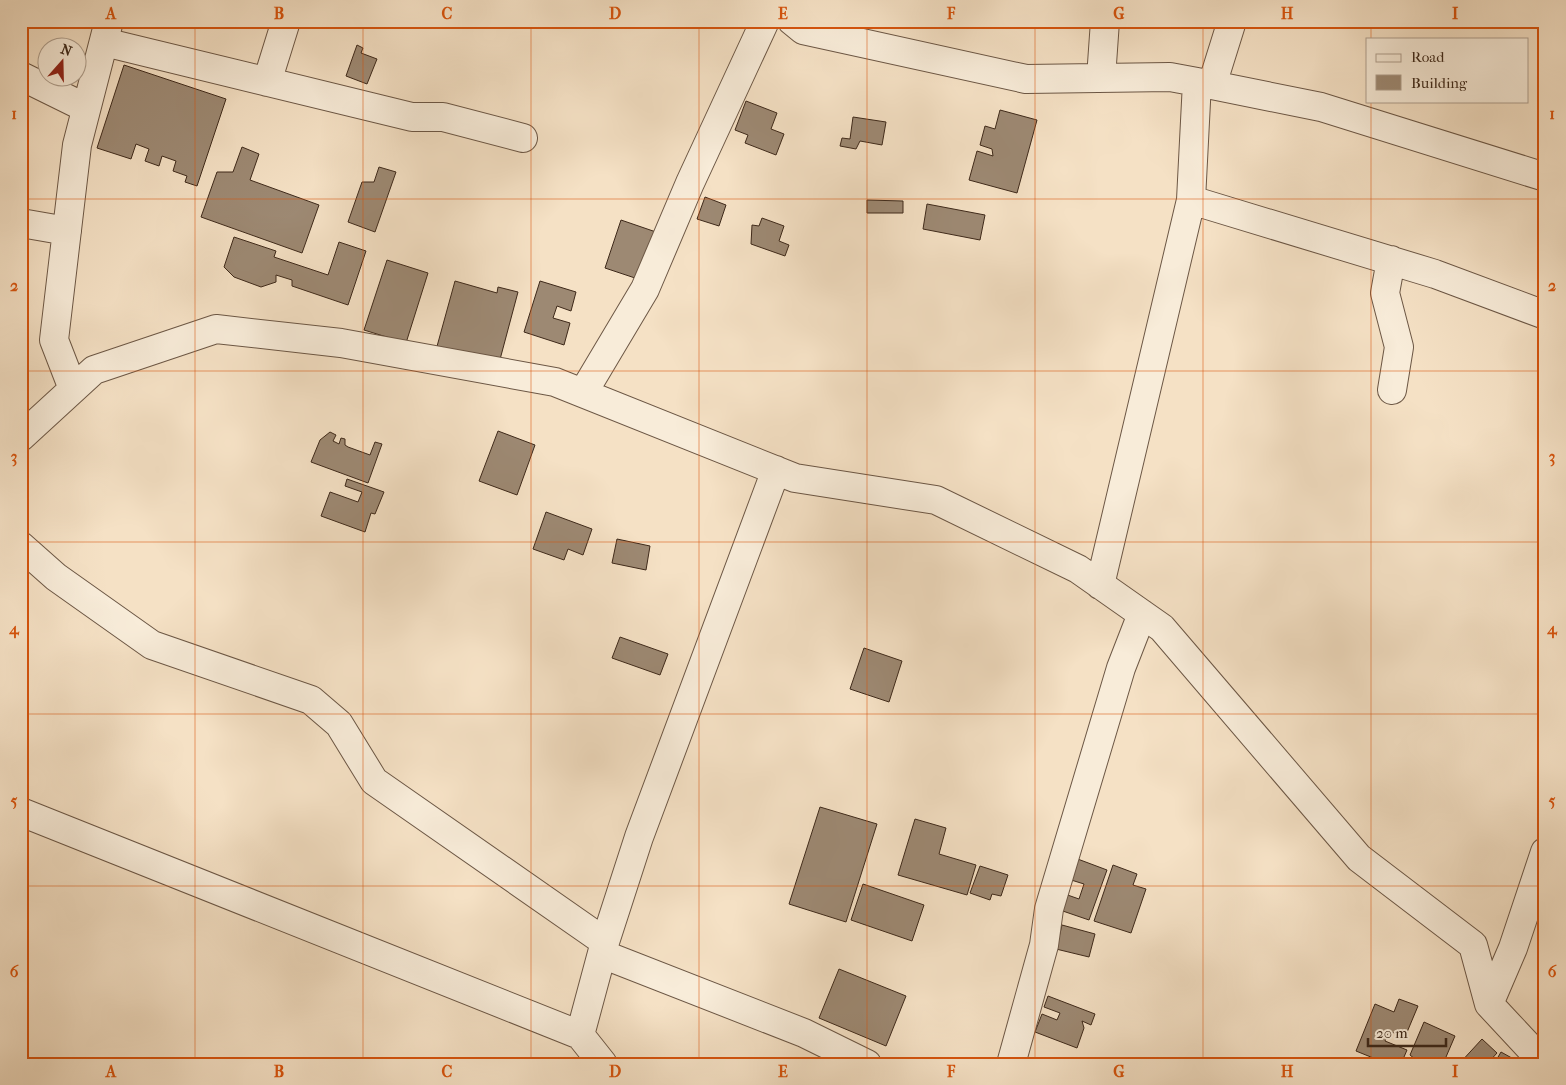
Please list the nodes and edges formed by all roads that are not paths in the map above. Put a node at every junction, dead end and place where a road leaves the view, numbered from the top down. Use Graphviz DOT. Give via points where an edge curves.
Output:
graph roads {
  1 [pos="286,21"];
  2 [pos="764,21"];
  3 [pos="792,21"];
  4 [pos="1105,21"];
  5 [pos="1232,21"];
  6 [pos="106,32"];
  7 [pos="21,76"];
  8 [pos="1100,78"];
  9 [pos="267,82"];
  10 [pos="1204,84"];
  11 [pos="86,108"];
  12 [pos="523,138"];
  13 [pos="1545,177"];
  14 [pos="1191,200"];
  15 [pos="21,223"];
  16 [pos="67,231"];
  17 [pos="1391,260"];
  18 [pos="1545,315"];
  19 [pos="74,389"];
  20 [pos="1392,390"];
  21 [pos="582,394"];
  22 [pos="21,438"];
  23 [pos="776,470"];
  24 [pos="21,546"];
  25 [pos="1100,585"];
  26 [pos="1142,614"];
  27 [pos="21,812"];
  28 [pos="1545,852"];
  29 [pos="603,948"];
  30 [pos="1489,1004"];
  31 [pos="580,1035"];
  32 [pos="603,1064"];
  33 [pos="867,1064"];
  34 [pos="1010,1064"];
  35 [pos="1544,1064"];
  1 -- 9 [label="street"];
  2 -- 21 [label="street" via="645,289"];
  3 -- 8 [label="street" via="803,30 1026,79"];
  4 -- 8 [label="street"];
  5 -- 10 [label="street"];
  6 -- 9 [label="street"];
  6 -- 11 [label="street"];
  7 -- 11 [label="street"];
  8 -- 10 [label="street" via="1170,77"];
  9 -- 12 [label="street" via="412,117 443,117"];
  10 -- 13 [label="street" via="1320,107"];
  10 -- 14 [label="street"];
  11 -- 16 [label="street" via="77,145"];
  14 -- 17 [label="street"];
  14 -- 25 [label="street"];
  15 -- 16 [label="street"];
  16 -- 19 [label="street" via="54,340"];
  17 -- 18 [label="street"];
  17 -- 20 [label="street" via="1385,293 1399,347"];
  19 -- 21 [label="street" via="94,370 216,329 341,343 555,382"];
  19 -- 22 [label="street"];
  21 -- 23 [label="street"];
  23 -- 25 [label="street" via="795,478 936,500 1078,569"];
  23 -- 29 [label="street" via="639,837"];
  24 -- 29 [label="street" via="56,577 152,645 311,700 339,724 374,781"];
  25 -- 26 [label="street"];
  26 -- 30 [label="street" via="1162,628 1360,858 1473,946"];
  26 -- 34 [label="street" via="1121,668 1049,909 1044,945"];
  27 -- 31 [label="street"];
  28 -- 30 [label="street" via="1513,948"];
  29 -- 31 [label="street"];
  29 -- 33 [label="street" via="804,1033"];
  30 -- 35 [label="street"];
  31 -- 32 [label="street"];
}
